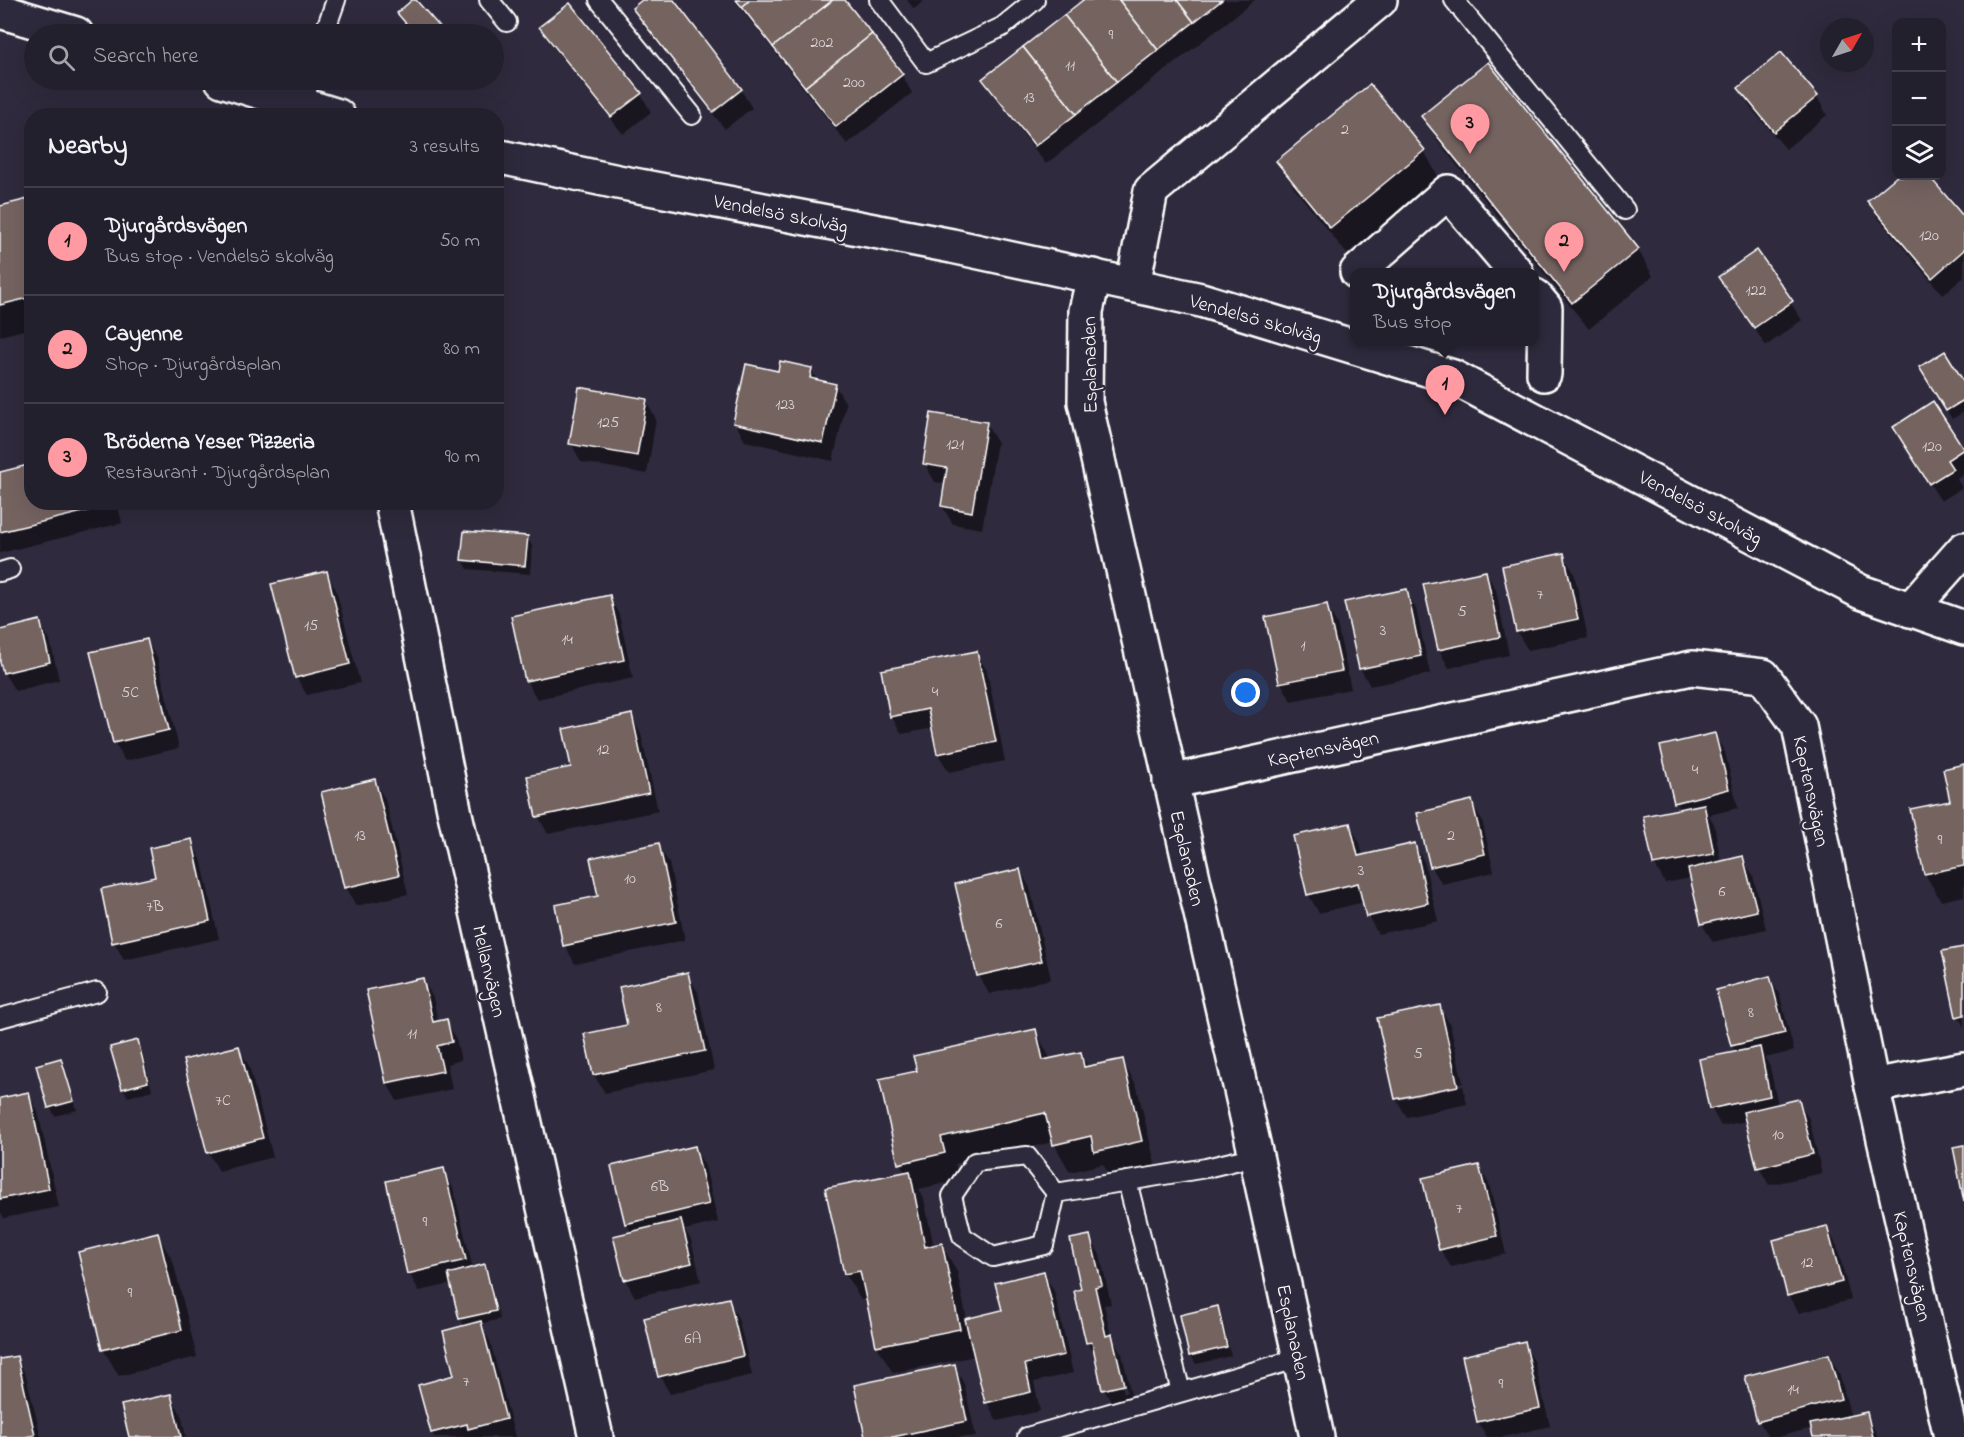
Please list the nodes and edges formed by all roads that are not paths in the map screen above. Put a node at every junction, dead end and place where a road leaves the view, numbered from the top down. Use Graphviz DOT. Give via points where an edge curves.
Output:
graph roads {
  1 [pos="336,0"];
  2 [pos="489,0"];
  3 [pos="599,0"];
  4 [pos="879,0"];
  5 [pos="1035,0"];
  6 [pos="1380,0"];
  7 [pos="1454,0"];
  8 [pos="0,11"];
  9 [pos="507,22"];
  10 [pos="43,24"];
  11 [pos="328,24"];
  12 [pos="306,92"];
  13 [pos="327,108"];
  14 [pos="692,115"];
  15 [pos="504,158"];
  16 [pos="1625,210"];
  17 [pos="1362,268"];
  18 [pos="1512,268"];
  19 [pos="1094,276"];
  20 [pos="1133,285"];
  21 [pos="1539,301"];
  22 [pos="1350,346"];
  23 [pos="1352,346"];
  24 [pos="1544,374"];
  25 [pos="394,510"];
  26 [pos="1964,549"];
  27 [pos="1910,609"];
  28 [pos="1964,628"];
  29 [pos="1170,782"];
  30 [pos="97,992"];
  31 [pos="0,1018"];
  32 [pos="1964,1069"];
  33 [pos="1872,1086"];
  34 [pos="1256,1156"];
  35 [pos="1127,1181"];
  36 [pos="1056,1193"];
  37 [pos="1299,1358"];
  38 [pos="1181,1392"];
  39 [pos="596,1437"];
  40 [pos="1027,1437"];
  41 [pos="1317,1437"];
  42 [pos="1951,1437"];
  1 -- 11 [label="lane"];
  2 -- 9 [label="lane"];
  3 -- 14 [label="lane"];
  4 -- 5 [label="lane" via="926,63 1002,27"];
  6 -- 20 [label="street" via="1151,191"];
  7 -- 16 [label="lane"];
  8 -- 10 [label="street"];
  12 -- 13 [label="street"];
  15 -- 19 [label="street, Vendelsö skolväg"];
  17 -- 18 [label="street" via="1448,192"];
  19 -- 20 [label="street, Vendelsö skolväg"];
  19 -- 29 [label="street, Esplanaden" via="1086,311 1085,402"];
  20 -- 22 [label="street, Vendelsö skolväg" via="1201,300"];
  21 -- 24 [label="street" via="1545,308"];
  23 -- 27 [label="street, Vendelsö skolväg" via="1453,377 1861,592"];
  25 -- 39 [label="street, Mellanvägen" via="455,814"];
  26 -- 27 [label="street"];
  27 -- 28 [label="street, Vendelsö skolväg"];
  29 -- 33 [label="street, Kaptensvägen" via="1692,668 1762,676 1798,726"];
  29 -- 34 [label="street, Esplanaden"];
  30 -- 31 [label="lane"];
  32 -- 33 [label="street"];
  33 -- 42 [label="street, Kaptensvägen"];
  34 -- 35 [label="lane"];
  34 -- 37 [label="street, Esplanaden"];
  35 -- 36 [label="lane"];
  35 -- 38 [label="lane"];
  36 -- 36 [label="lane" via="1028,1156 975,1162 952,1196 962,1236 993,1257 1044,1245"];
  37 -- 38 [label="lane"];
  37 -- 41 [label="street, Esplanaden"];
  38 -- 40 [label="lane"];
}
